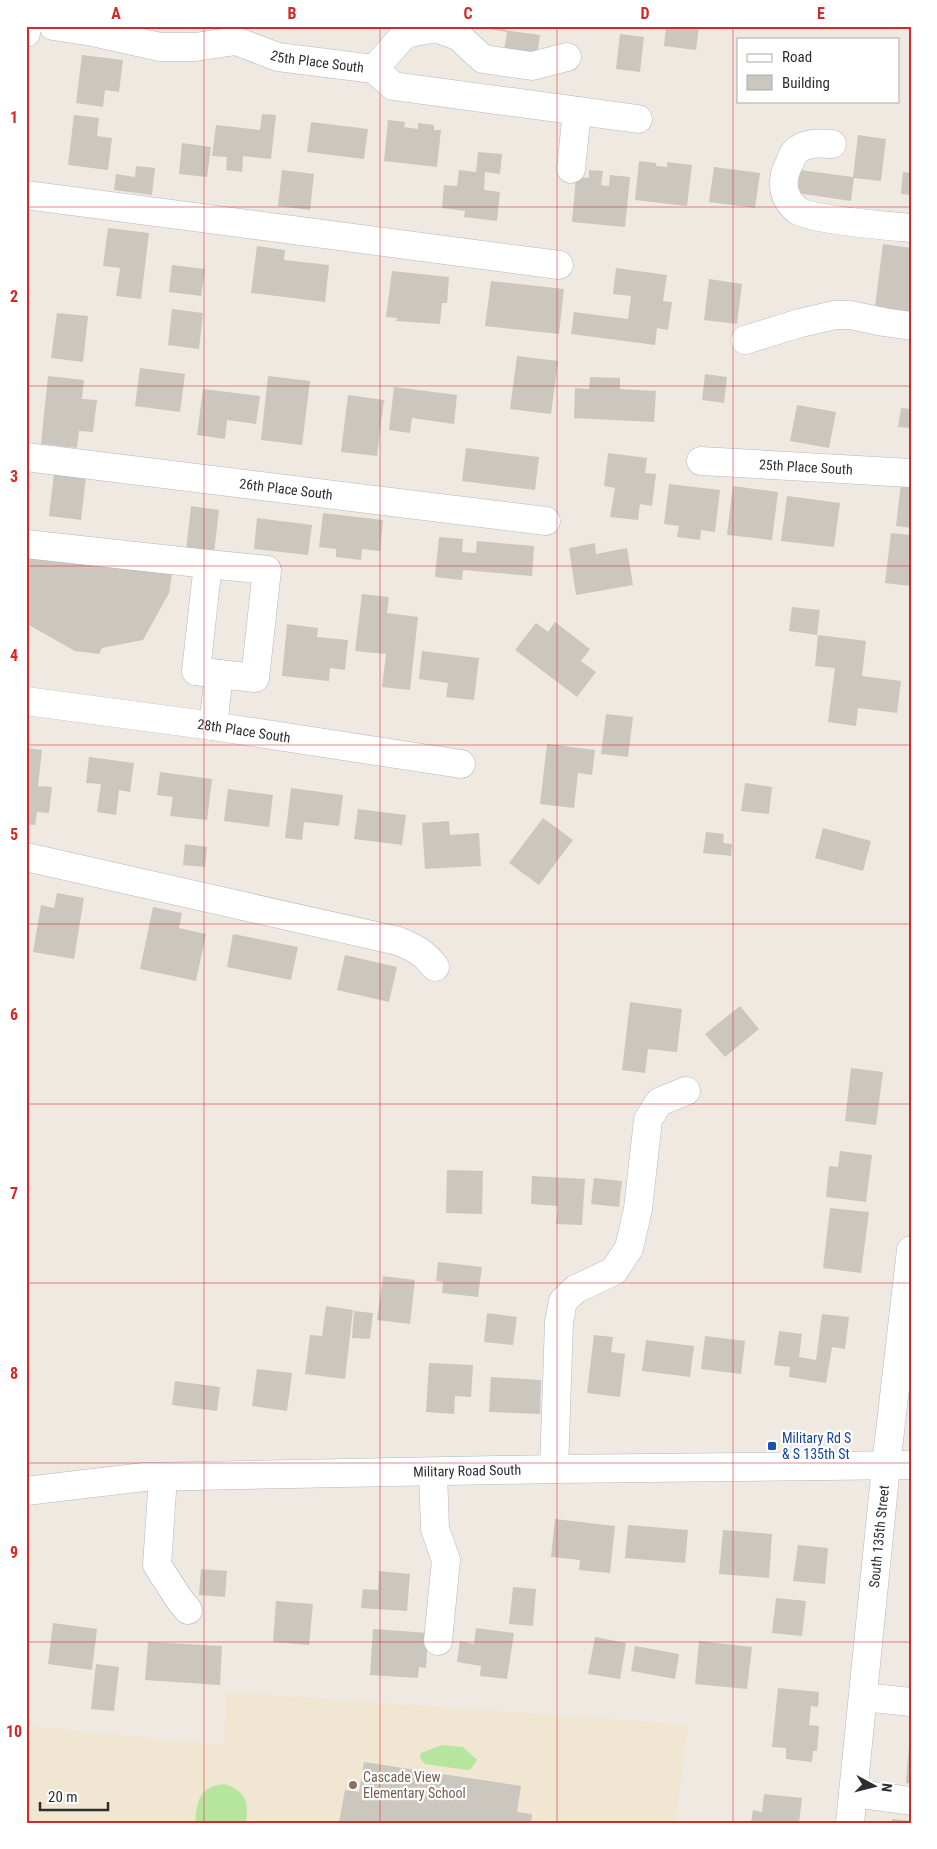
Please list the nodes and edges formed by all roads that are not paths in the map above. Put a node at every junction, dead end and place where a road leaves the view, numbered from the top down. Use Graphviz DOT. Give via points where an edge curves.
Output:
graph roads {
  1 [pos="27,26"];
  2 [pos="53,26"];
  3 [pos="26,33"];
  4 [pos="567,57"];
  5 [pos="374,69"];
  6 [pos="577,110"];
  7 [pos="638,119"];
  8 [pos="832,144"];
  9 [pos="571,169"];
  10 [pos="26,195"];
  11 [pos="911,228"];
  12 [pos="559,265"];
  13 [pos="911,326"];
  14 [pos="745,340"];
  15 [pos="26,457"];
  16 [pos="701,461"];
  17 [pos="911,473"];
  18 [pos="546,521"];
  19 [pos="26,544"];
  20 [pos="208,564"];
  21 [pos="219,674"];
  22 [pos="26,702"];
  23 [pos="213,726"];
  24 [pos="461,764"];
  25 [pos="26,857"];
  26 [pos="435,967"];
  27 [pos="686,1091"];
  28 [pos="911,1250"];
  29 [pos="898,1466"];
  30 [pos="554,1469"];
  31 [pos="433,1472"];
  32 [pos="163,1477"];
  33 [pos="26,1491"];
  34 [pos="188,1610"];
  35 [pos="438,1641"];
  36 [pos="862,1697"];
  37 [pos="911,1702"];
  38 [pos="853,1793"];
  39 [pos="911,1801"];
  40 [pos="850,1823"];
  1 -- 3 [label="street"];
  2 -- 5 [label="street, 25th Place South" via="160,47 236,42 278,57"];
  4 -- 5 [label="street" via="532,66 483,59 458,36 436,28 405,34"];
  5 -- 6 [label="street, 25th Place South" via="394,86"];
  6 -- 7 [label="street, 25th Place South"];
  6 -- 9 [label="street"];
  8 -- 11 [label="street" via="814,143 796,152 784,173 787,198 798,210 815,216"];
  10 -- 12 [label="street"];
  13 -- 14 [label="street" via="850,314 835,315 800,322"];
  15 -- 18 [label="street, 26th Place South"];
  16 -- 17 [label="street, 25th Place South"];
  19 -- 20 [label="street"];
  20 -- 21 [label="street" via="196,671"];
  20 -- 21 [label="street" via="266,570 255,678"];
  21 -- 23 [label="street"];
  22 -- 23 [label="street, 28th Place South"];
  23 -- 24 [label="street, 28th Place South"];
  25 -- 26 [label="street" via="398,941 427,956"];
  27 -- 30 [label="street" via="659,1102 648,1120 638,1208 629,1248 614,1271 576,1289 562,1301"];
  28 -- 29 [label="street, South 135th Street"];
  29 -- 30 [label="street, Military Road South"];
  29 -- 36 [label="street, South 135th Street"];
  30 -- 31 [label="street, Military Road South"];
  31 -- 32 [label="street, Military Road South"];
  31 -- 35 [label="street" via="434,1524 446,1560"];
  32 -- 33 [label="street, Military Road South"];
  32 -- 34 [label="street" via="157,1565"];
  36 -- 37 [label="street"];
  36 -- 38 [label="street, South 135th Street"];
  38 -- 39 [label="street"];
  38 -- 40 [label="street, South 135th Street"];
}
